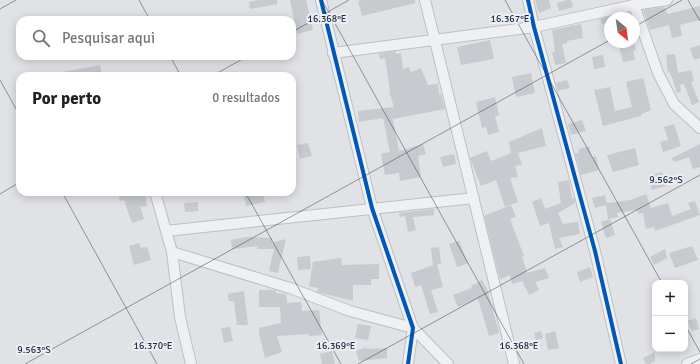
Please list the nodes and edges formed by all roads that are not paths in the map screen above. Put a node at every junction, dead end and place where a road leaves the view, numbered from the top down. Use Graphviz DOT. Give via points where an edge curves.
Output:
graph roads {
  1 [pos="321,0"];
  2 [pos="425,0"];
  3 [pos="528,0"];
  4 [pos="667,0"];
  5 [pos="634,5"];
  6 [pos="534,27"];
  7 [pos="435,40"];
  8 [pos="333,52"];
  9 [pos="700,128"];
  10 [pos="156,196"];
  11 [pos="474,198"];
  12 [pos="372,208"];
  13 [pos="166,231"];
  14 [pos="172,252"];
  15 [pos="412,328"];
  16 [pos="700,359"];
  17 [pos="191,364"];
  18 [pos="408,364"];
  19 [pos="448,364"];
  20 [pos="514,364"];
  21 [pos="621,364"];
  22 [pos="687,364"];
  1 -- 8 [label="street"];
  2 -- 7 [label="street"];
  3 -- 6 [label="street"];
  4 -- 5 [label="street"];
  5 -- 6 [label="street"];
  5 -- 9 [label="street" via="658,73 674,104"];
  6 -- 7 [label="street"];
  6 -- 21 [label="street" via="595,251"];
  7 -- 8 [label="street"];
  7 -- 11 [label="street"];
  8 -- 12 [label="street"];
  10 -- 13 [label="street"];
  11 -- 12 [label="street"];
  11 -- 20 [label="street"];
  12 -- 13 [label="street"];
  12 -- 15 [label="street"];
  13 -- 14 [label="street"];
  14 -- 15 [label="street" via="290,288 350,311"];
  14 -- 17 [label="street" via="180,317"];
  15 -- 18 [label="street"];
  15 -- 19 [label="street"];
  16 -- 22 [label="street"];
}
